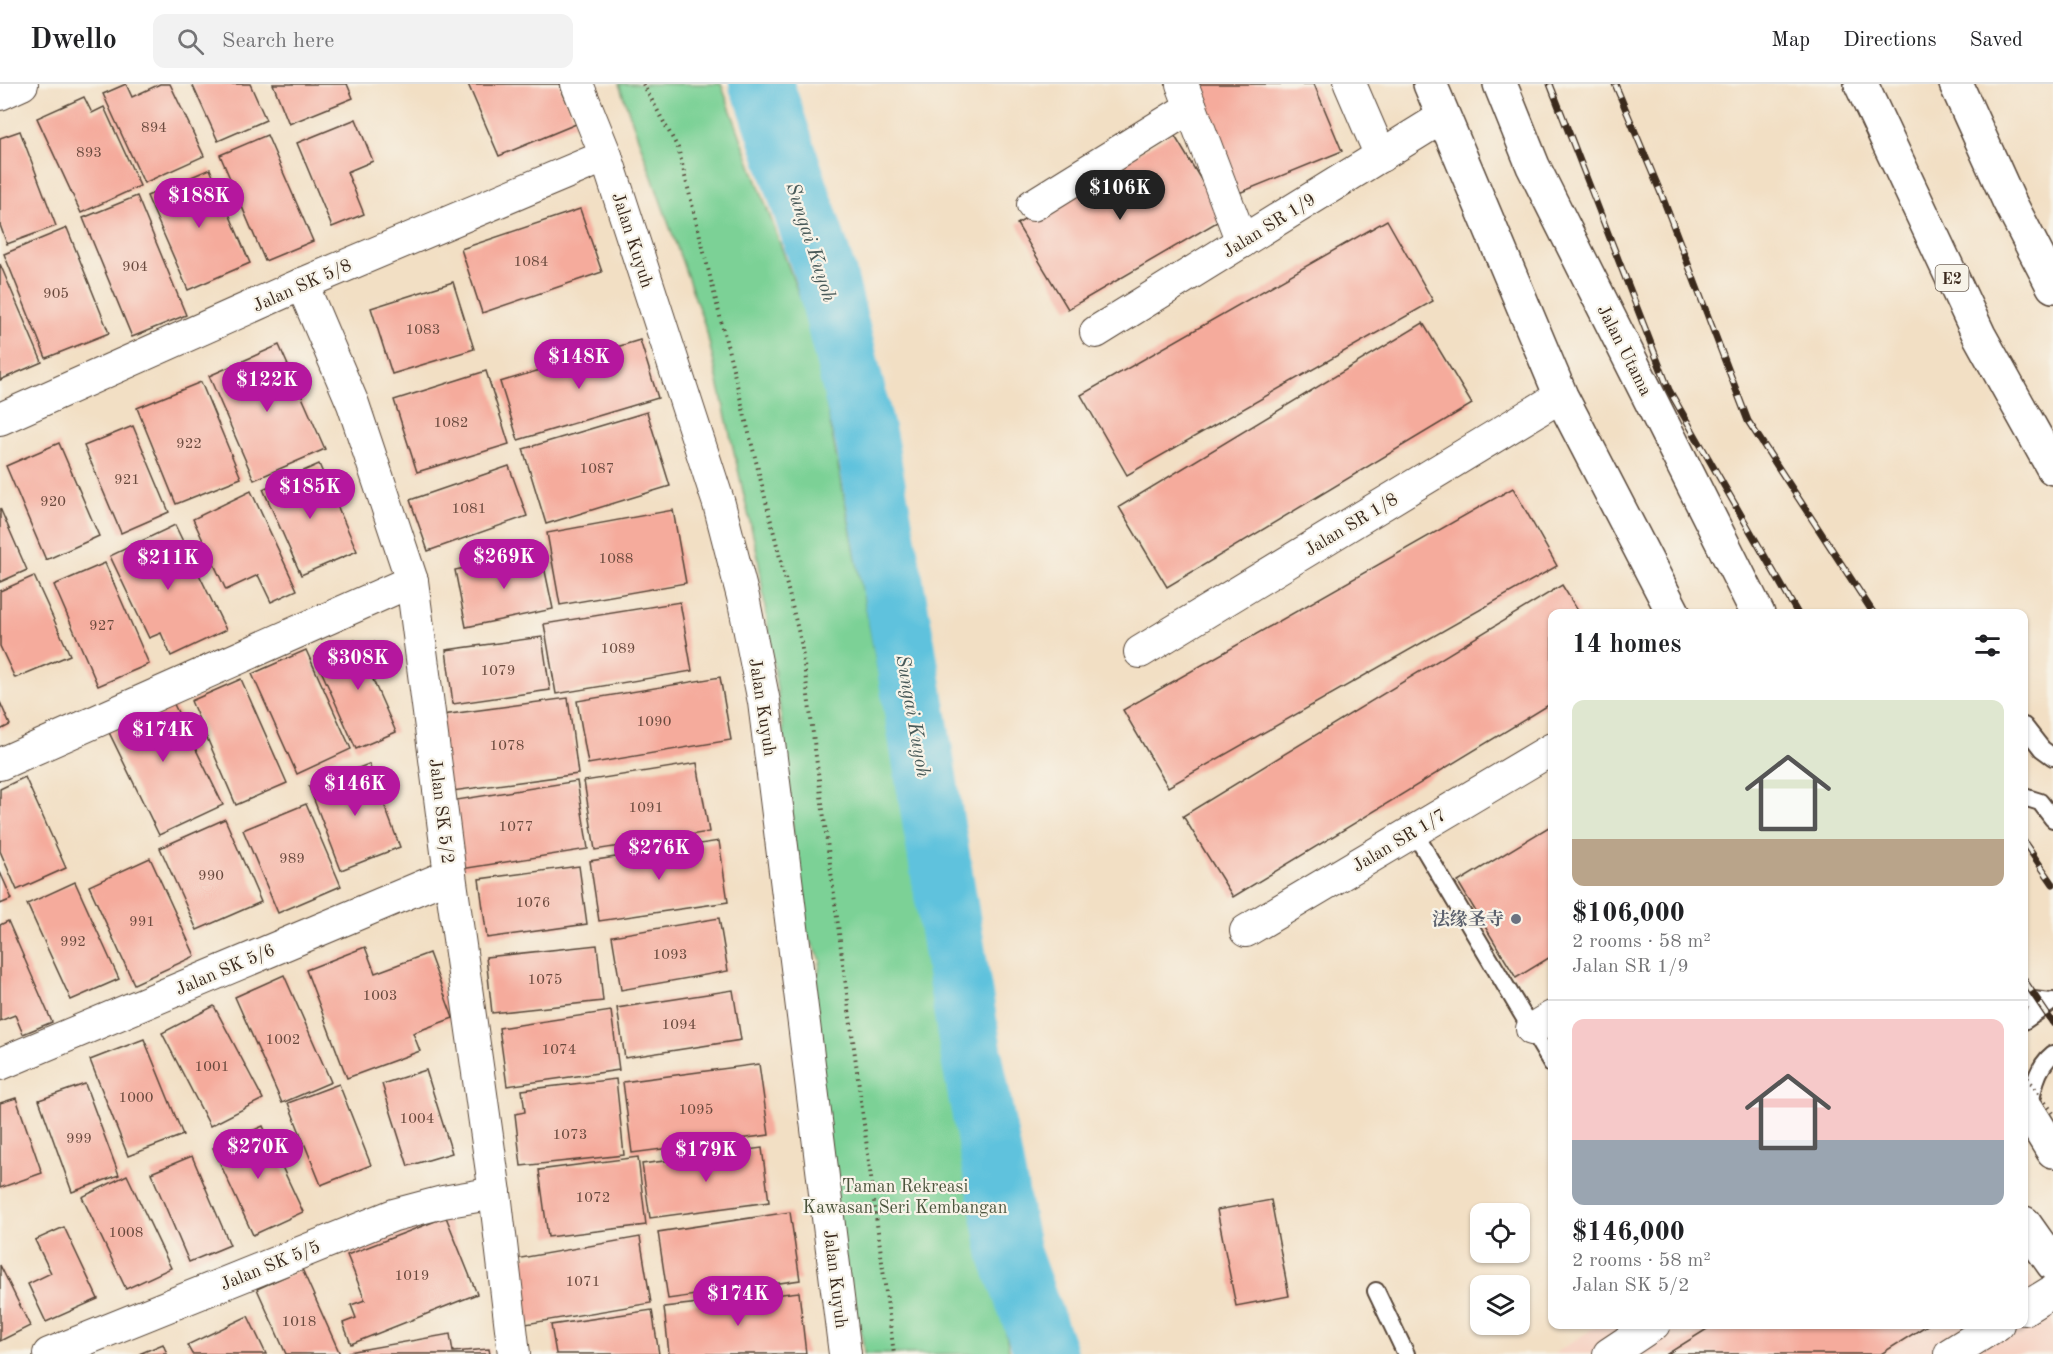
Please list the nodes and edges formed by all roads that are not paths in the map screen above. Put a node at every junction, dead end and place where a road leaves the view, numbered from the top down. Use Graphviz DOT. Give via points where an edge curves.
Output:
graph roads {
  1 [pos="22,84"];
  2 [pos="576,84"];
  3 [pos="1350,84"];
  4 [pos="1430,84"];
  5 [pos="1500,84"];
  6 [pos="1860,84"];
  7 [pos="1956,84"];
  8 [pos="0,94"];
  9 [pos="1187,95"];
  10 [pos="1443,117"];
  11 [pos="606,156"];
  12 [pos="1381,156"];
  13 [pos="1033,205"];
  14 [pos="1242,242"];
  15 [pos="302,284"];
  16 [pos="2053,286"];
  17 [pos="1096,332"];
  18 [pos="1561,396"];
  19 [pos="0,419"];
  20 [pos="2053,468"];
  21 [pos="412,581"];
  22 [pos="1671,609"];
  23 [pos="1755,609"];
  24 [pos="1140,652"];
  25 [pos="2028,731"];
  26 [pos="1548,751"];
  27 [pos="2053,757"];
  28 [pos="0,764"];
  29 [pos="2028,798"];
  30 [pos="2053,819"];
  31 [pos="1414,832"];
  32 [pos="450,875"];
  33 [pos="1246,931"];
  34 [pos="2028,999"];
  35 [pos="2052,1002"];
  36 [pos="2028,1018"];
  37 [pos="1542,1023"];
  38 [pos="1548,1048"];
  39 [pos="2053,1054"];
  40 [pos="0,1064"];
  41 [pos="2035,1110"];
  42 [pos="2053,1151"];
  43 [pos="495,1193"];
  44 [pos="2028,1229"];
  45 [pos="2053,1264"];
  46 [pos="1376,1291"];
  47 [pos="2053,1291"];
  48 [pos="2028,1307"];
  49 [pos="1646,1329"];
  50 [pos="1990,1329"];
  51 [pos="49,1354"];
  52 [pos="514,1354"];
  53 [pos="845,1354"];
  54 [pos="1406,1354"];
  55 [pos="1609,1354"];
  56 [pos="1950,1354"];
  1 -- 8 [label="street"];
  2 -- 11 [label="street, Jalan Kuyuh"];
  3 -- 12 [label="street"];
  4 -- 10 [label="main road"];
  5 -- 23 [label="main road, Jalan Utama" via="1533,166"];
  6 -- 20 [label="main road, E2" via="1979,334"];
  7 -- 16 [label="main road"];
  9 -- 13 [label="street"];
  9 -- 14 [label="street"];
  10 -- 12 [label="street, Jalan SR 1/9"];
  10 -- 18 [label="main road"];
  11 -- 15 [label="street, Jalan SK 5/8"];
  11 -- 53 [label="street, Jalan Kuyuh" via="719,504 764,702"];
  12 -- 14 [label="street, Jalan SR 1/9"];
  14 -- 17 [label="street, Jalan SR 1/9"];
  15 -- 19 [label="street, Jalan SK 5/8"];
  15 -- 21 [label="street, Jalan SK 5/2" via="353,404"];
  18 -- 22 [label="main road"];
  18 -- 24 [label="street, Jalan SR 1/8"];
  21 -- 28 [label="street"];
  21 -- 32 [label="street, Jalan SK 5/2"];
  25 -- 27 [label="lane"];
  26 -- 31 [label="street, Jalan SR 1/7"];
  29 -- 30 [label="lane" via="2040,802"];
  31 -- 33 [label="street, Jalan SR 1/7"];
  31 -- 37 [label="lane"];
  32 -- 40 [label="street, Jalan SK 5/6"];
  32 -- 43 [label="street, Jalan SK 5/2"];
  34 -- 35 [label="lane"];
  35 -- 36 [label="lane"];
  37 -- 38 [label="lane"];
  39 -- 41 [label="lane" via="2046,1059 2033,1086"];
  41 -- 42 [label="main road"];
  43 -- 51 [label="street, Jalan SK 5/5" via="394,1215"];
  43 -- 52 [label="street, Jalan SK 5/2"];
  44 -- 45 [label="main road"];
  46 -- 54 [label="lane"];
  47 -- 48 [label="street"];
  49 -- 55 [label="street"];
  50 -- 56 [label="street"];
}
